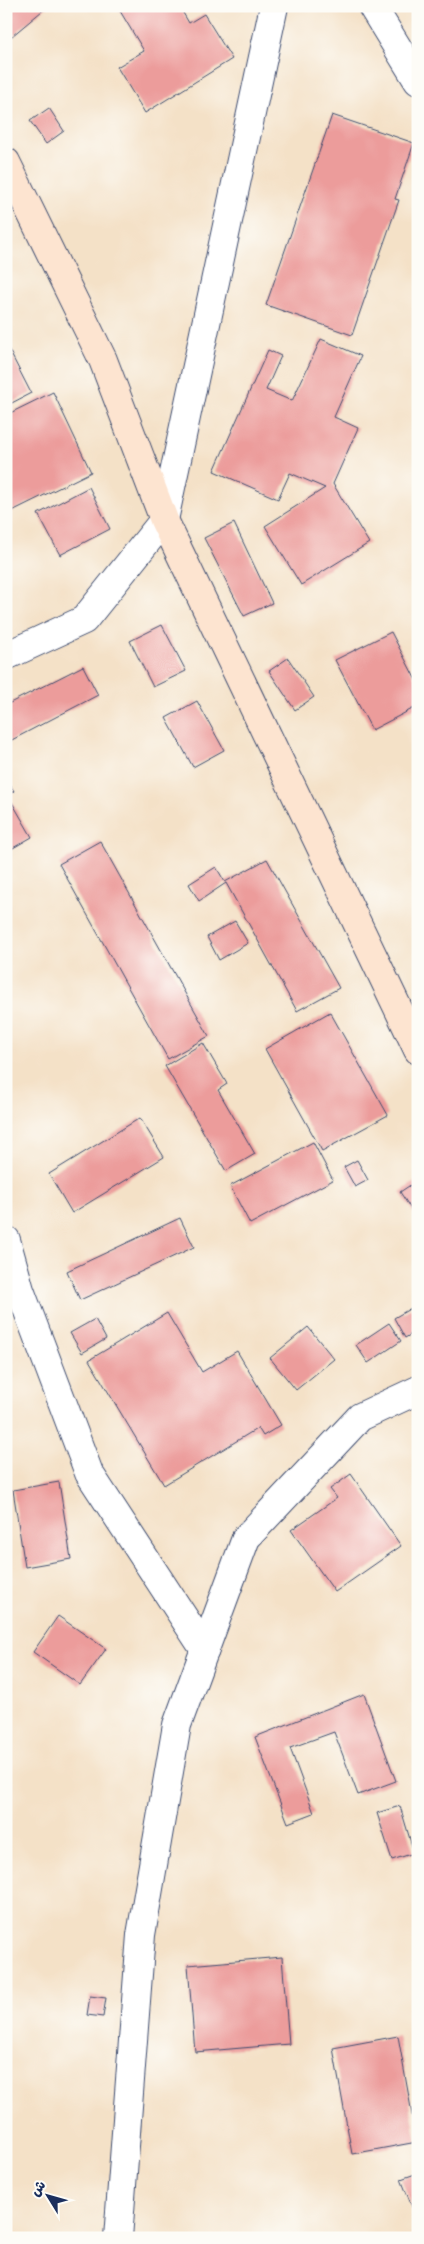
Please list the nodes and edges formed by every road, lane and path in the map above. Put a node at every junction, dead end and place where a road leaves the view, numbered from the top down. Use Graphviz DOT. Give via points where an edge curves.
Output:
graph roads {
  1 [pos="274,6"];
  2 [pos="372,6"];
  3 [pos="418,81"];
  4 [pos="6,162"];
  5 [pos="164,520"];
  6 [pos="6,656"];
  7 [pos="418,1050"];
  8 [pos="6,1240"];
  9 [pos="418,1390"];
  10 [pos="204,1650"];
  11 [pos="118,2238"];
  1 -- 5 [label="street"];
  2 -- 3 [label="street"];
  4 -- 5 [label="main road" via="103,360"];
  5 -- 6 [label="street" via="84,620"];
  5 -- 7 [label="main road"];
  8 -- 10 [label="street" via="20,1290 89,1473"];
  9 -- 10 [label="street" via="360,1418 246,1538"];
  10 -- 11 [label="street" via="177,1725 141,1935"];
}
